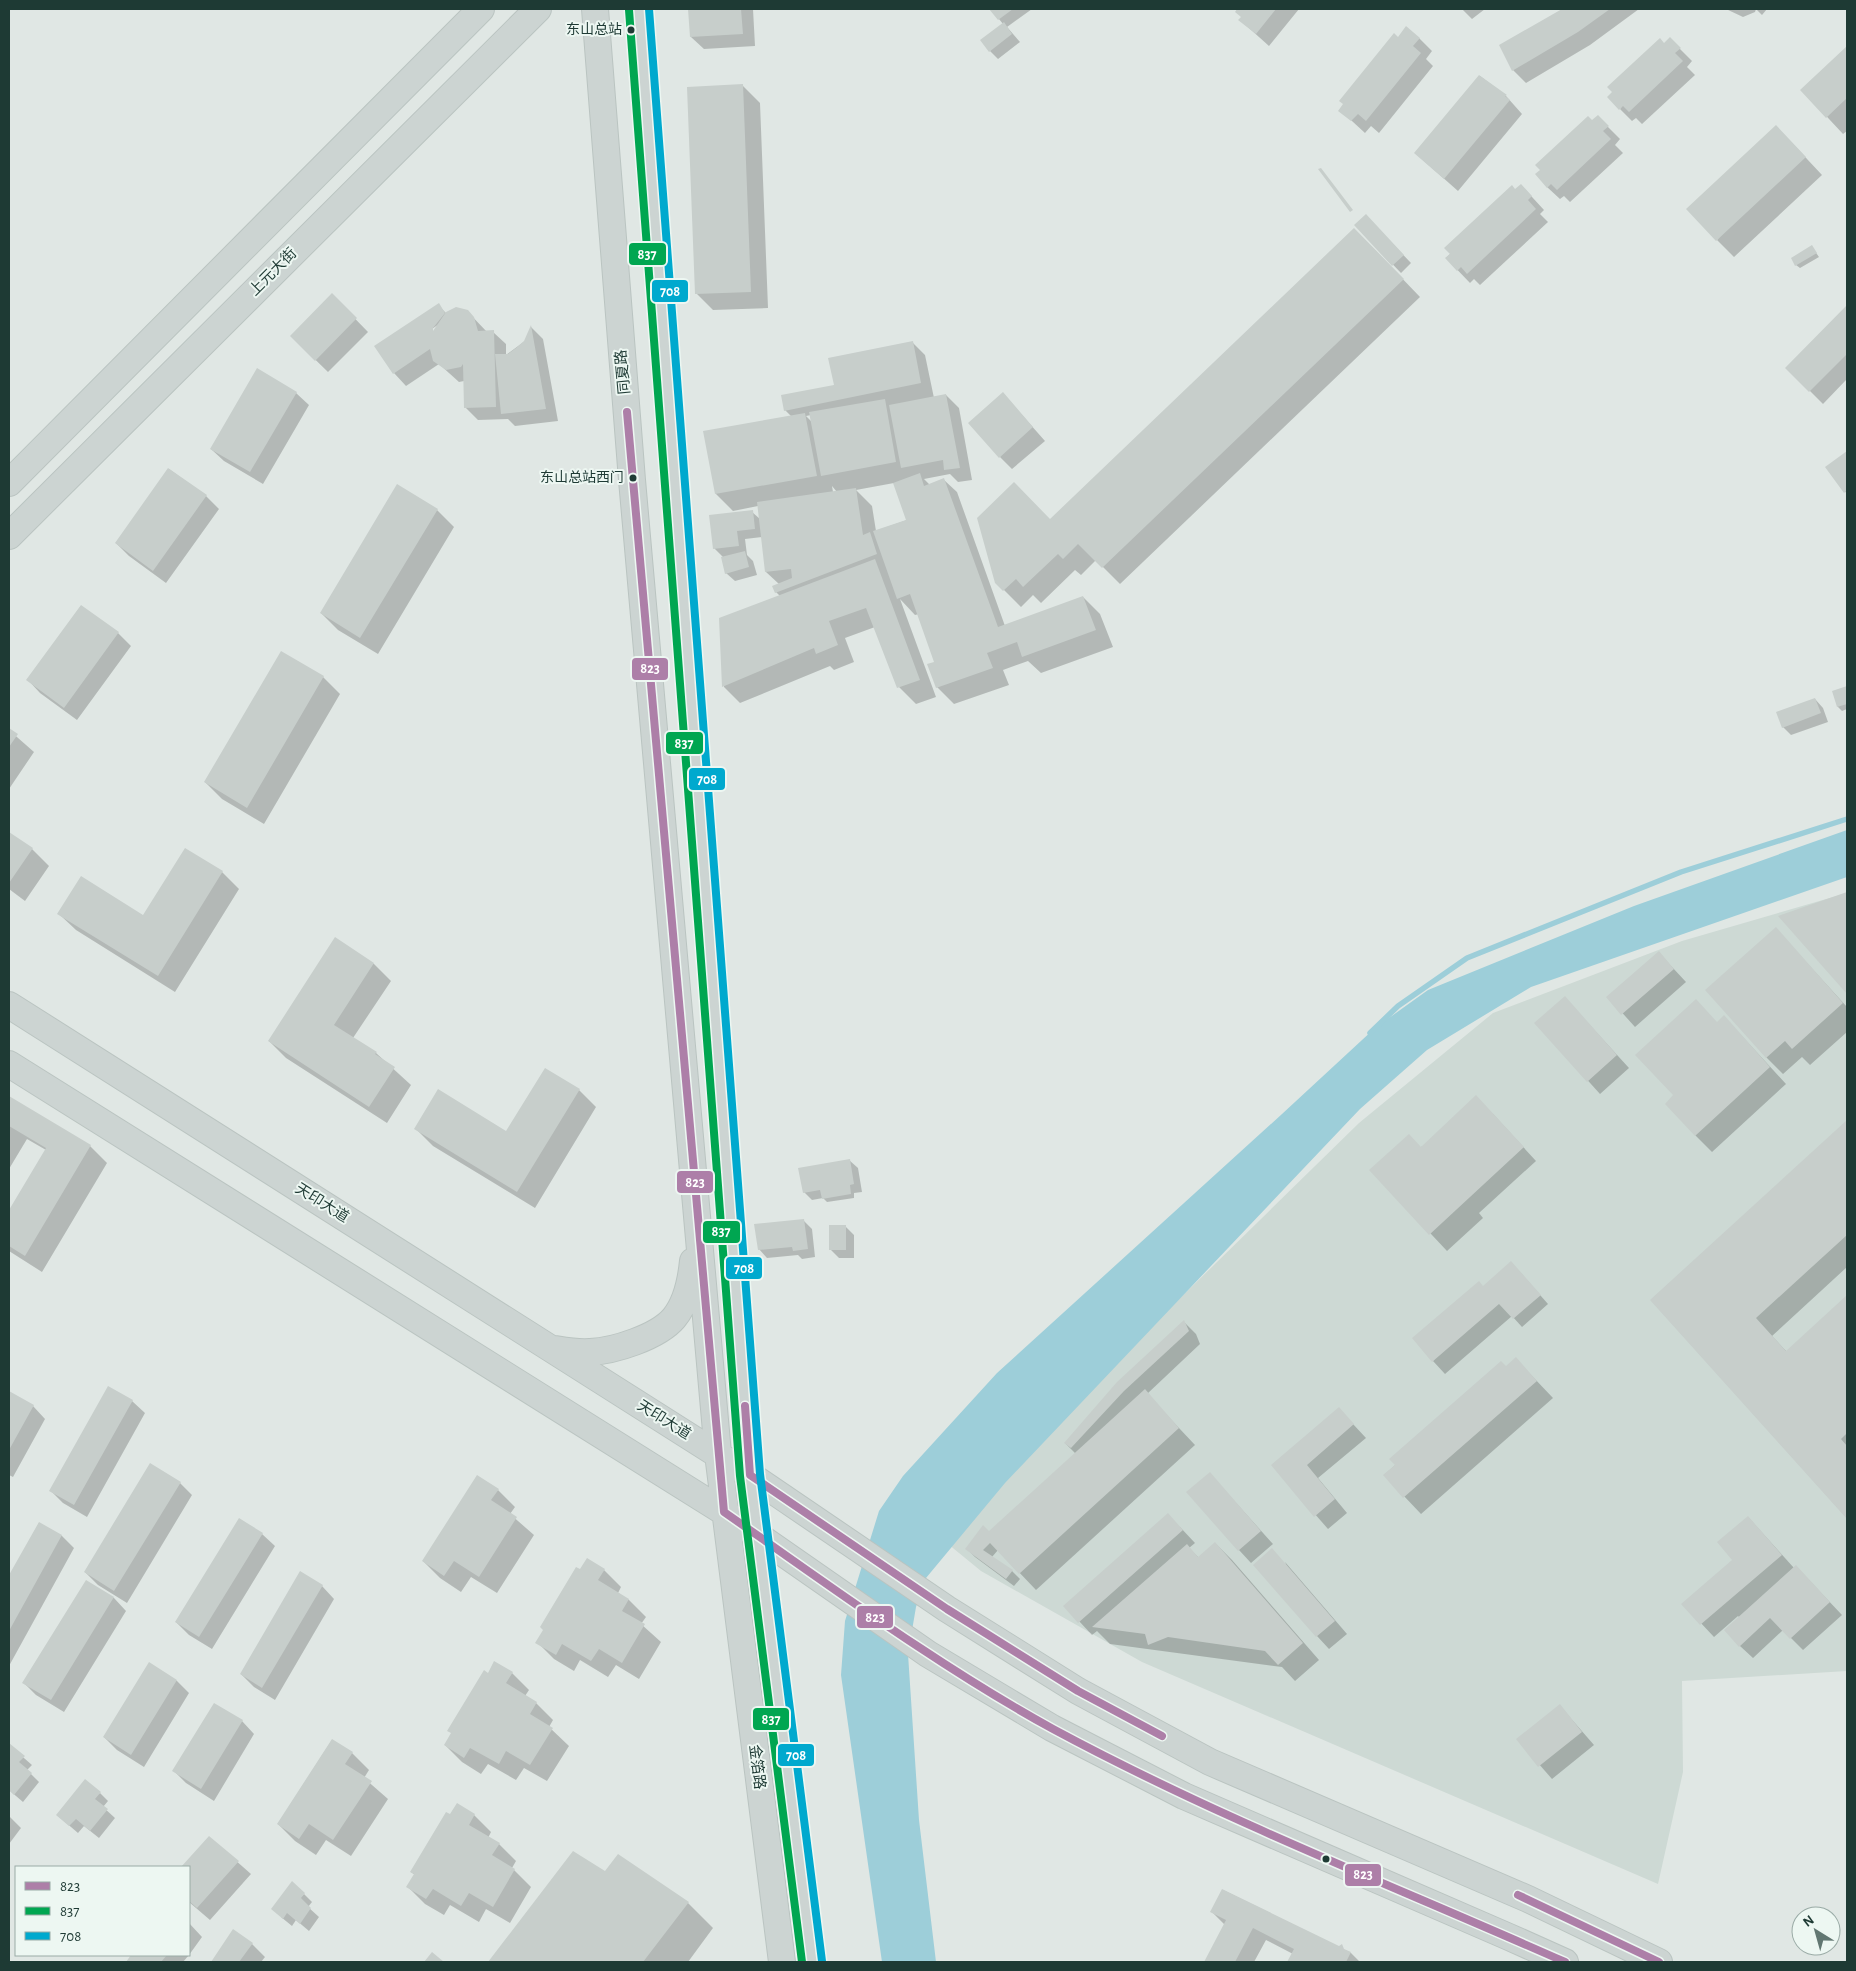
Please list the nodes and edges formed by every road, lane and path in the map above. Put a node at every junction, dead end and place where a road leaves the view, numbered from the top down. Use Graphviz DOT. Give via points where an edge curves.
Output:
graph roads {
  1 [pos="481,9"];
  2 [pos="538,9"];
  3 [pos="595,9"];
  4 [pos="639,9"];
  5 [pos="9,484"];
  6 [pos="9,536"];
  7 [pos="9,1005"];
  8 [pos="9,1064"];
  9 [pos="698,1223"];
  10 [pos="550,1348"];
  11 [pos="718,1454"];
  12 [pos="750,1475"];
  13 [pos="724,1512"];
  14 [pos="758,1535"];
  15 [pos="782,1962"];
  16 [pos="812,1962"];
  17 [pos="1565,1962"];
  18 [pos="1659,1962"];
  1 -- 5 [label="main road"];
  2 -- 6 [label="main road, 上元大街"];
  3 -- 9 [label="main road, 同夏路" via="632,480"];
  4 -- 12 [label="main road"];
  7 -- 10 [label="main road, 天印大道"];
  8 -- 13 [label="main road"];
  9 -- 10 [label="main road" via="691,1276 683,1304 673,1320 656,1333 604,1350 574,1352"];
  9 -- 11 [label="main road, 同夏路"];
  10 -- 11 [label="main road, 天印大道"];
  11 -- 12 [label="main road, 天印大道"];
  11 -- 13 [label="main road, 同夏路"];
  12 -- 14 [label="main road, 金箔路"];
  12 -- 18 [label="main road, 天印大道" via="946,1609 1078,1691 1210,1762 1528,1899"];
  13 -- 14 [label="main road"];
  13 -- 15 [label="main road, 金箔路"];
  14 -- 16 [label="main road, 金箔路"];
  14 -- 17 [label="main road" via="928,1654 1052,1728 1184,1796"];
}
